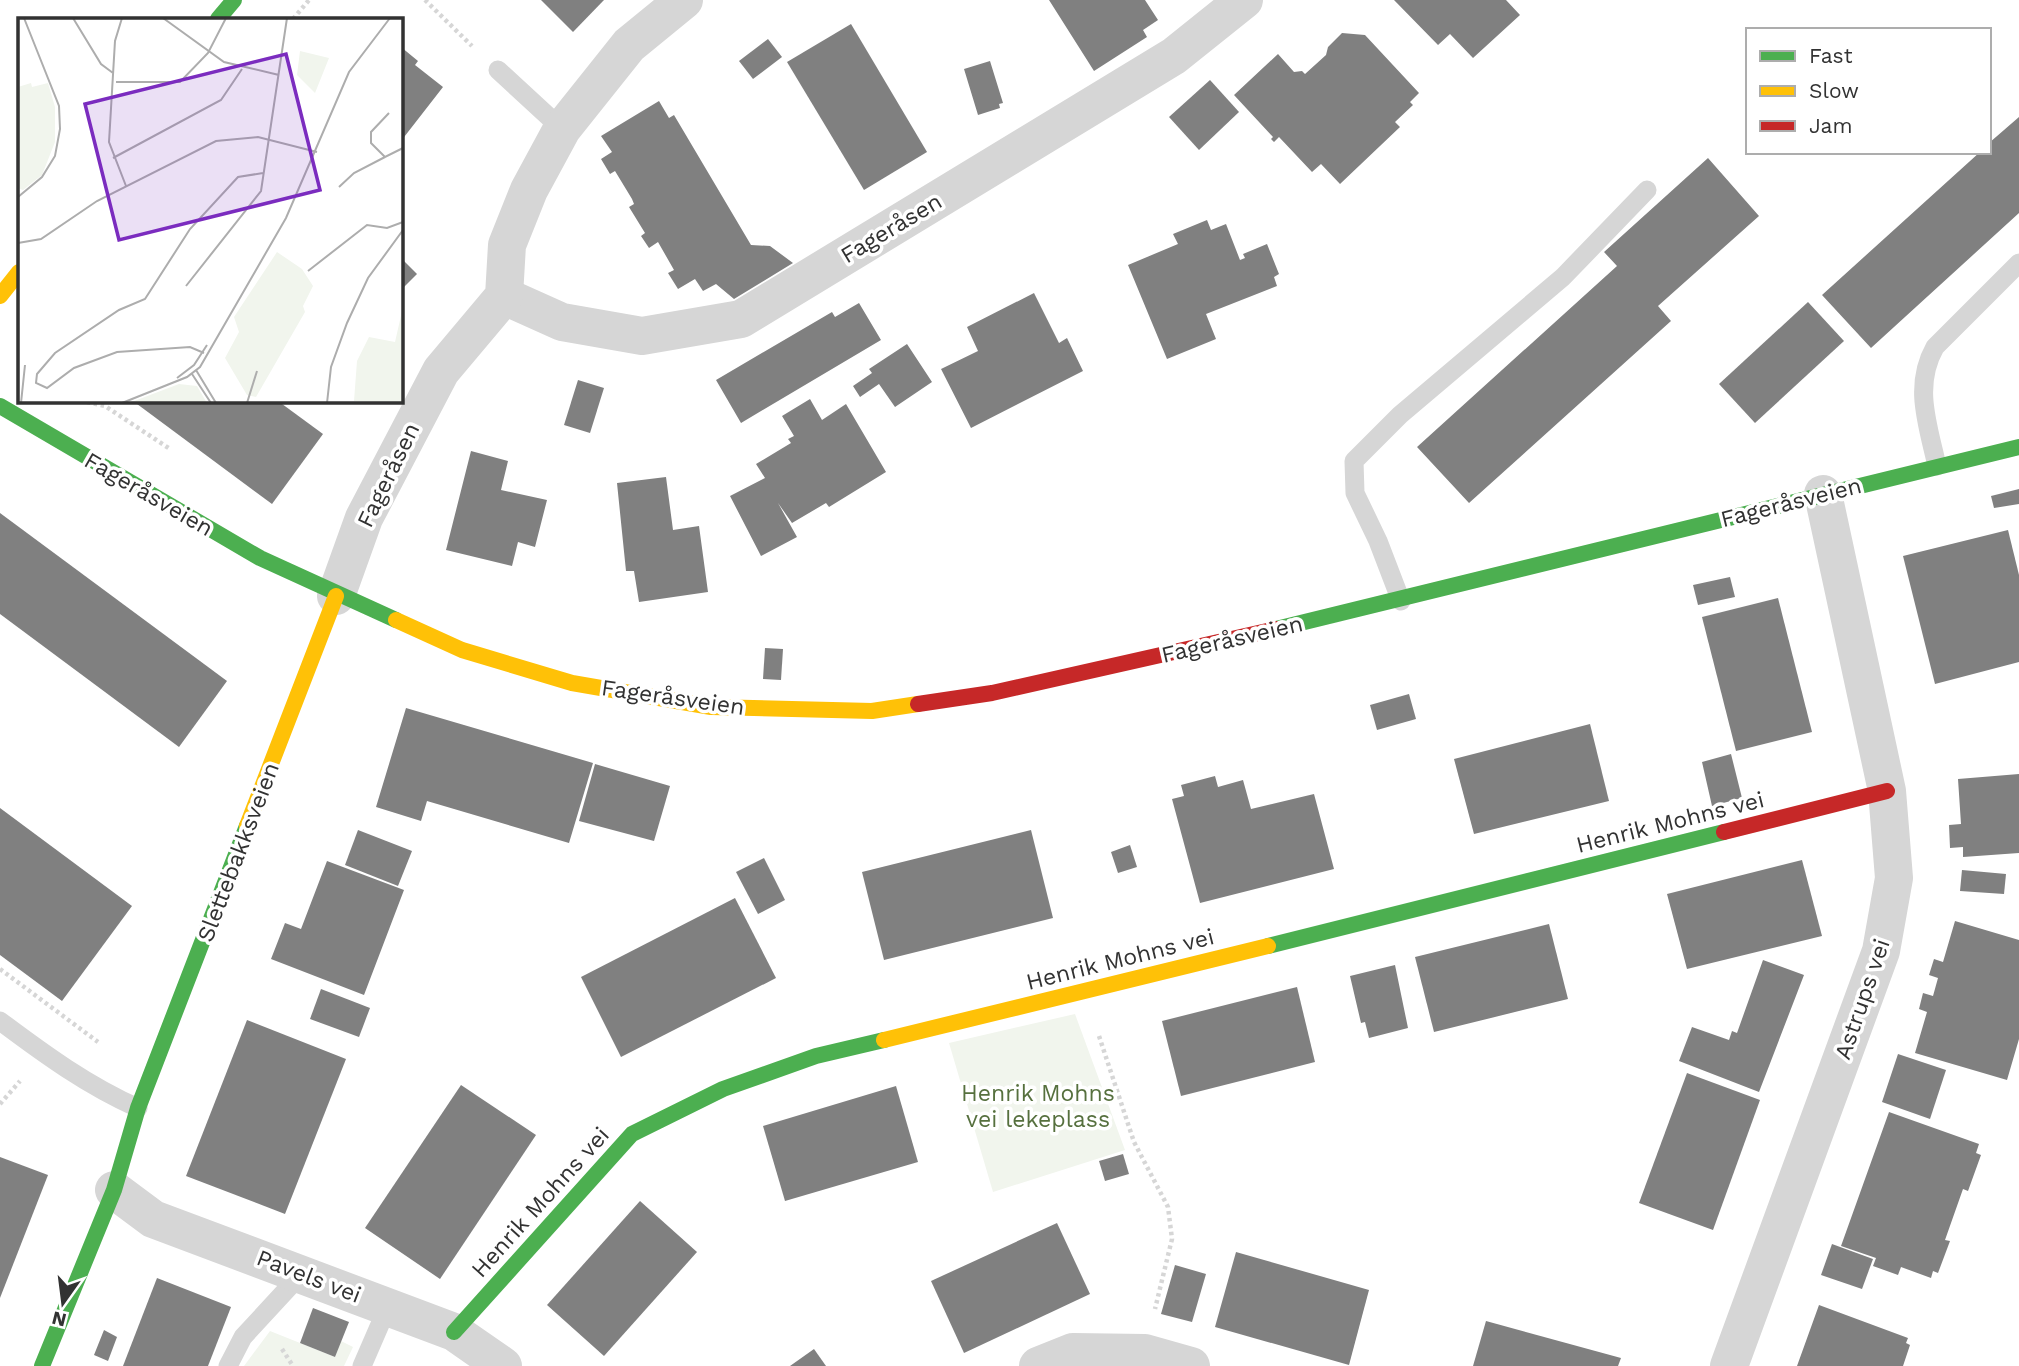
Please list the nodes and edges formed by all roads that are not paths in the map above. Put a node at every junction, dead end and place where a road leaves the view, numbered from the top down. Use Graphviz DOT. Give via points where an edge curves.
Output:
graph roads {
  1 [pos="234,0"];
  2 [pos="684,0"];
  3 [pos="1244,0"];
  4 [pos="219,18"];
  5 [pos="498,70"];
  6 [pos="562,129"];
  7 [pos="1647,190"];
  8 [pos="2019,263"];
  9 [pos="18,273"];
  10 [pos="0,296"];
  11 [pos="504,296"];
  12 [pos="0,406"];
  13 [pos="2019,447"];
  14 [pos="1937,466"];
  15 [pos="1823,494"];
  16 [pos="336,596"];
  17 [pos="1401,601"];
  18 [pos="1887,790"];
  19 [pos="0,1021"];
  20 [pos="138,1108"];
  21 [pos="114,1190"];
  22 [pos="302,1273"];
  23 [pos="388,1306"];
  24 [pos="454,1332"];
  25 [pos="42,1366"];
  26 [pos="228,1366"];
  27 [pos="362,1366"];
  28 [pos="503,1366"];
  29 [pos="1038,1366"];
  30 [pos="1191,1366"];
  31 [pos="1730,1366"];
  1 -- 4 [label="street"];
  2 -- 6 [label="street" via="629,46"];
  3 -- 11 [label="street, Fageråsen" via="1174,56 741,319 642,336 562,322"];
  5 -- 6 [label="lane"];
  6 -- 11 [label="street" via="529,190 507,245"];
  7 -- 17 [label="lane" via="1563,276 1400,415 1354,461 1355,493"];
  8 -- 14 [label="lane" via="1935,347 1926,362 1923,400"];
  9 -- 10 [label="street"];
  11 -- 16 [label="street, Fageråsen" via="441,372 364,518"];
  12 -- 16 [label="street, Fageråsveien" via="260,558"];
  13 -- 14 [label="street, Fageråsveien"];
  14 -- 15 [label="street, Fageråsveien"];
  15 -- 17 [label="street, Fageråsveien"];
  15 -- 18 [label="street, Astrups vei"];
  16 -- 17 [label="street, Fageråsveien" via="462,650 572,683 711,707 872,711 992,693"];
  16 -- 20 [label="street, Slettebakksveien"];
  18 -- 24 [label="street, Henrik Mohns vei" via="816,1056 723,1089 632,1133"];
  18 -- 31 [label="street, Astrups vei" via="1894,878 1881,951"];
  19 -- 20 [label="lane" via="51,1059"];
  20 -- 21 [label="street, Slettebakksveien"];
  21 -- 22 [label="street, Pavels vei" via="153,1219"];
  21 -- 25 [label="street, Slettebakksveien"];
  22 -- 23 [label="street, Pavels vei"];
  22 -- 26 [label="lane" via="243,1337"];
  23 -- 24 [label="street, Pavels vei"];
  23 -- 27 [label="lane"];
  24 -- 28 [label="street, Pavels vei"];
  29 -- 30 [label="street" via="1073,1352 1145,1353"];
}
